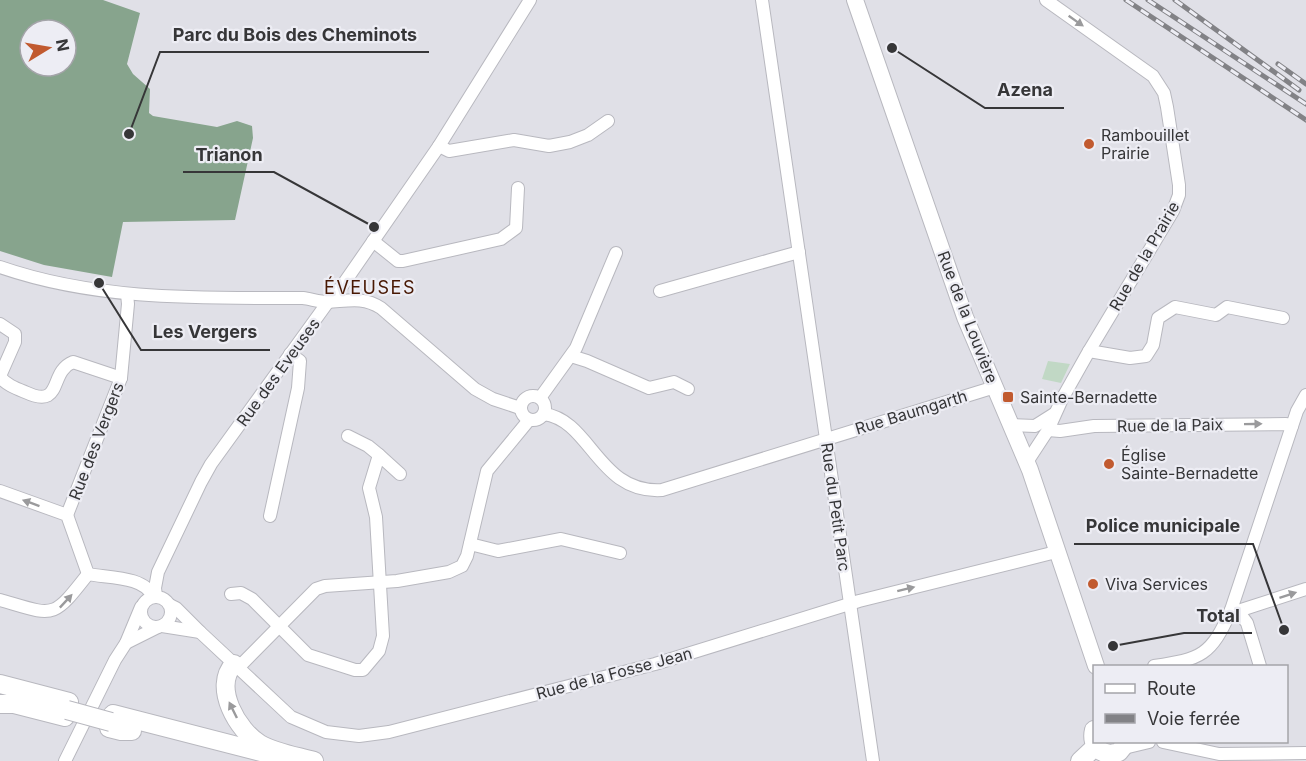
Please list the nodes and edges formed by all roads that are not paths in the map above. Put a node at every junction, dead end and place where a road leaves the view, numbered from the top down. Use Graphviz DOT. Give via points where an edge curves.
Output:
graph roads {
  1 [pos="530,0"];
  2 [pos="762,0"];
  3 [pos="855,0"];
  4 [pos="1046,0"];
  5 [pos="608,121"];
  6 [pos="439,146"];
  7 [pos="518,188"];
  8 [pos="374,241"];
  9 [pos="799,252"];
  10 [pos="616,253"];
  11 [pos="0,267"];
  12 [pos="660,291"];
  13 [pos="127,294"];
  14 [pos="328,302"];
  15 [pos="1283,318"];
  16 [pos="0,324"];
  17 [pos="1089,351"];
  18 [pos="290,354"];
  19 [pos="571,356"];
  20 [pos="0,376"];
  21 [pos="121,378"];
  22 [pos="995,387"];
  23 [pos="688,389"];
  24 [pos="1306,395"];
  25 [pos="540,398"];
  26 [pos="520,408"];
  27 [pos="544,414"];
  28 [pos="1054,414"];
  29 [pos="529,420"];
  30 [pos="1012,425"];
  31 [pos="1292,426"];
  32 [pos="1048,430"];
  33 [pos="348,436"];
  34 [pos="827,440"];
  35 [pos="379,455"];
  36 [pos="1027,462"];
  37 [pos="400,474"];
  38 [pos="0,491"];
  39 [pos="68,515"];
  40 [pos="270,516"];
  41 [pos="470,544"];
  42 [pos="1056,552"];
  43 [pos="620,553"];
  44 [pos="158,572"];
  45 [pos="88,574"];
  46 [pos="123,580"];
  47 [pos="138,581"];
  48 [pos="381,582"];
  49 [pos="1306,589"];
  50 [pos="231,594"];
  51 [pos="0,600"];
  52 [pos="156,601"];
  53 [pos="850,604"];
  54 [pos="1234,611"];
  55 [pos="280,625"];
  56 [pos="160,627"];
  57 [pos="200,632"];
  58 [pos="126,643"];
  59 [pos="1096,665"];
  60 [pos="1160,665"];
  61 [pos="1260,665"];
  62 [pos="236,666"];
  63 [pos="0,684"];
  64 [pos="0,693"];
  65 [pos="0,704"];
  66 [pos="67,710"];
  67 [pos="111,721"];
  68 [pos="1093,741"];
  69 [pos="1097,743"];
  70 [pos="1144,743"];
  71 [pos="1171,743"];
  72 [pos="1123,751"];
  73 [pos="1306,753"];
  74 [pos="1284,757"];
  75 [pos="65,761"];
  76 [pos="247,761"];
  77 [pos="296,761"];
  78 [pos="314,761"];
  79 [pos="873,761"];
  80 [pos="1080,761"];
  1 -- 6 [label="street, Rue des Eveuses"];
  2 -- 9 [label="street, Rue du Petit Parc"];
  3 -- 22 [label="main road, Rue de la Louvière" via="965,317"];
  4 -- 17 [label="street, Rue de la Prairie, one-way" via="1153,76 1164,93 1178,176 1179,195 1173,211"];
  5 -- 6 [label="street" via="588,135 549,146 513,140 449,151"];
  6 -- 8 [label="street, Rue des Eveuses"];
  7 -- 8 [label="street" via="516,228 501,239 403,261"];
  8 -- 14 [label="street, Rue des Eveuses"];
  9 -- 12 [label="street"];
  9 -- 34 [label="street, Rue du Petit Parc"];
  10 -- 19 [label="street"];
  11 -- 13 [label="street" via="53,282"];
  13 -- 14 [label="street" via="303,298"];
  13 -- 21 [label="street, Rue des Vergers"];
  14 -- 18 [label="street, Rue des Eveuses"];
  14 -- 26 [label="street" via="341,299 374,303 475,389"];
  15 -- 17 [label="street" via="1227,307 1216,315 1175,307 1158,318 1153,345 1146,356 1130,358"];
  16 -- 20 [label="street" via="15,334 15,342"];
  17 -- 28 [label="street, Rue de la Prairie"];
  18 -- 40 [label="street" via="300,361 298,387"];
  18 -- 44 [label="street, Rue des Eveuses" via="211,464"];
  19 -- 23 [label="street" via="649,388 674,382"];
  19 -- 25 [label="street"];
  20 -- 21 [label="street" via="7,384 37,398 53,392 61,373 73,362"];
  21 -- 39 [label="street, Rue des Vergers"];
  22 -- 30 [label="main road, Rue de la Louvière"];
  22 -- 34 [label="street, Rue Baumgarth"];
  24 -- 31 [label="street"];
  25 -- 26 [label="street" via="529,396"];
  25 -- 27 [label="street"];
  26 -- 29 [label="street" via="522,416"];
  27 -- 29 [label="street"];
  27 -- 34 [label="street, Rue Baumgarth" via="568,425 619,480 654,491"];
  28 -- 30 [label="street" via="1035,426"];
  28 -- 32 [label="street, Rue de la Prairie"];
  29 -- 41 [label="street" via="487,471"];
  30 -- 36 [label="main road, Rue de la Louvière"];
  32 -- 31 [label="street, Rue de la Paix, one-way" via="1094,426"];
  31 -- 54 [label="street"];
  32 -- 36 [label="street, Rue de la Prairie"];
  33 -- 35 [label="street"];
  34 -- 53 [label="street, Rue du Petit Parc"];
  35 -- 37 [label="street"];
  35 -- 48 [label="street" via="369,488 376,517"];
  36 -- 42 [label="main road, Rue de la Louvière"];
  39 -- 38 [label="street, one-way"];
  39 -- 45 [label="street"];
  41 -- 43 [label="street" via="498,551 561,539"];
  41 -- 48 [label="street" via="464,561 456,569"];
  53 -- 42 [label="street, Rue de la Fosse Jean, one-way"];
  42 -- 59 [label="main road, Rue de la Louvière"];
  44 -- 47 [label="street"];
  44 -- 52 [label="street, Rue des Eveuses"];
  45 -- 46 [label="street"];
  51 -- 45 [label="street, one-way" via="36,611 57,610"];
  46 -- 47 [label="street"];
  46 -- 52 [label="street"];
  47 -- 52 [label="street" via="150,589"];
  48 -- 55 [label="street" via="320,587"];
  48 -- 55 [label="street" via="384,636 380,651 363,670 308,654"];
  54 -- 49 [label="street, one-way"];
  50 -- 55 [label="street" via="241,593 252,599"];
  52 -- 56 [label="street" via="171,615"];
  52 -- 56 [label="street" via="141,616 145,623"];
  52 -- 57 [label="street, Rue de la Fosse Jean" via="176,608"];
  52 -- 58 [label="street, Rue des Eveuses"];
  53 -- 62 [label="street, Rue de la Fosse Jean" via="656,664 372,735 326,732 301,723"];
  53 -- 79 [label="street, Rue du Petit Parc"];
  54 -- 60 [label="street" via="1202,655"];
  54 -- 61 [label="street" via="1247,623"];
  55 -- 62 [label="street"];
  56 -- 57 [label="street"];
  56 -- 58 [label="street"];
  57 -- 62 [label="street, Rue de la Fosse Jean"];
  58 -- 75 [label="street, Rue des Eveuses"];
  78 -- 62 [label="main road, one-way" via="264,746 242,726 225,689 226,676"];
  63 -- 66 [label="main road"];
  64 -- 66 [label="main road"];
  65 -- 66 [label="main road"];
  66 -- 67 [label="main road, bridge"];
  67 -- 76 [label="main road" via="132,731"];
  67 -- 77 [label="main road"];
  68 -- 80 [label="main road"];
  69 -- 72 [label="main road" via="1099,750 1109,754"];
  70 -- 72 [label="street"];
  71 -- 74 [label="street" via="1218,754"];
  73 -- 74 [label="street"];
}
